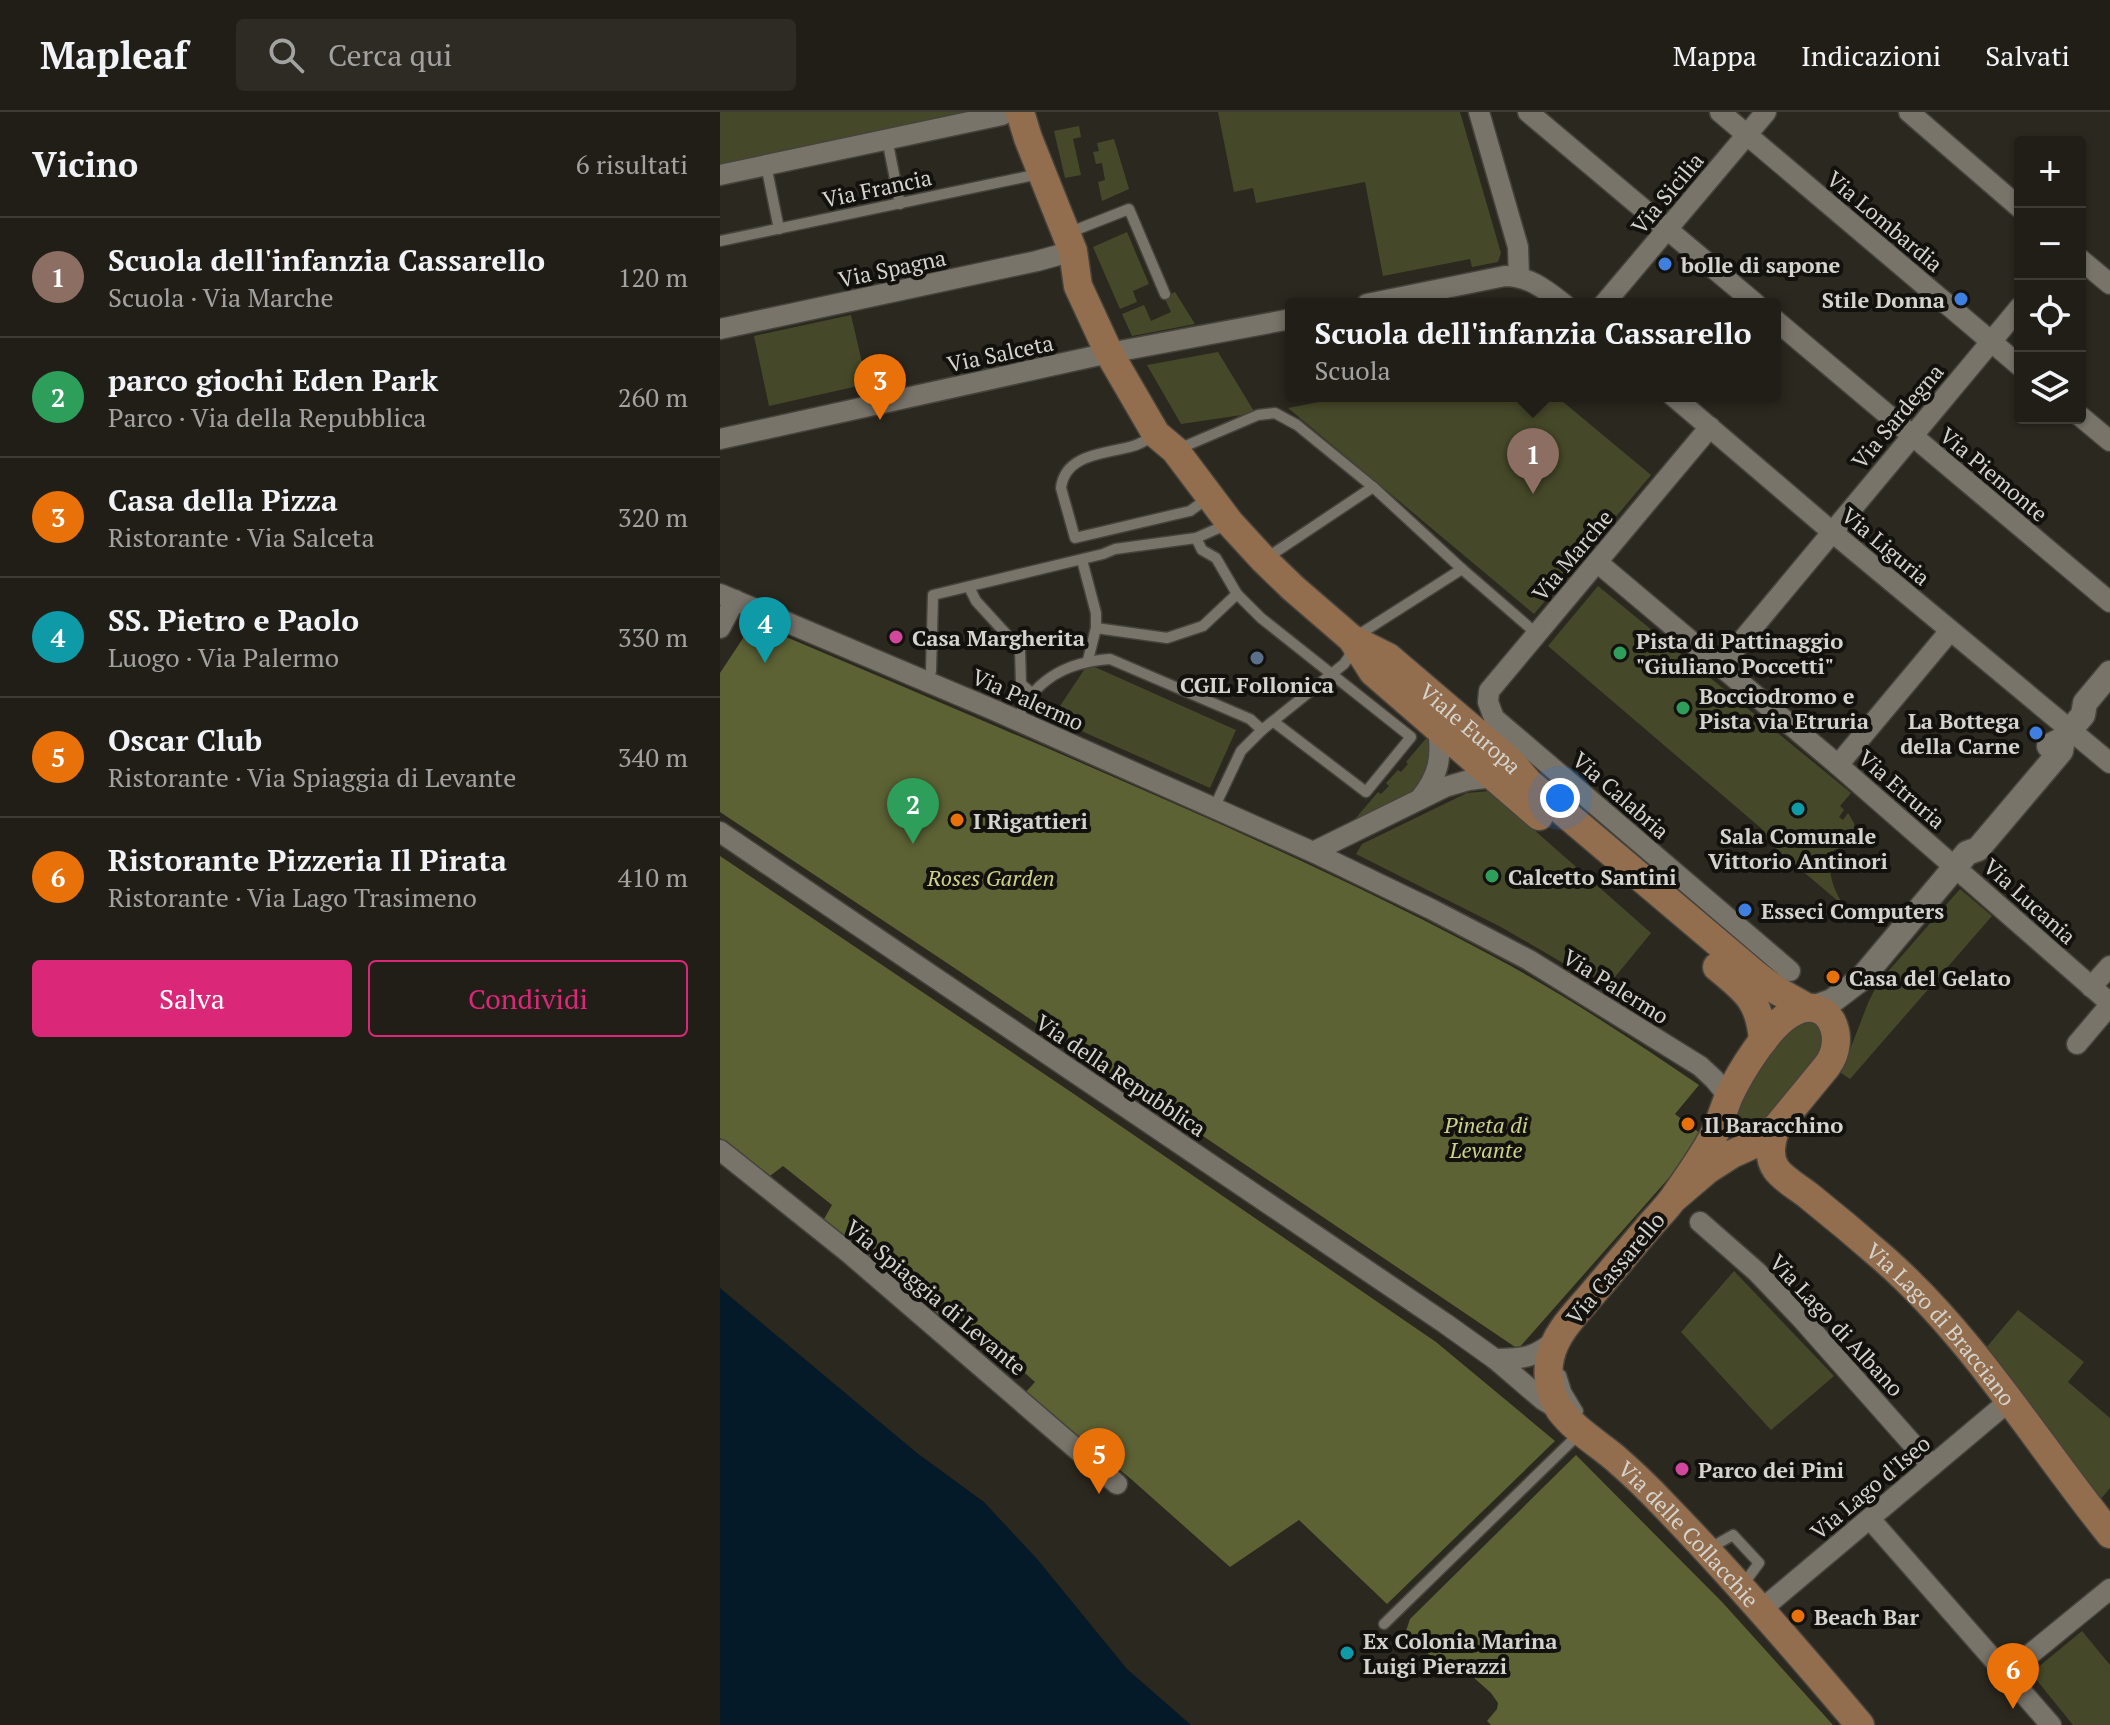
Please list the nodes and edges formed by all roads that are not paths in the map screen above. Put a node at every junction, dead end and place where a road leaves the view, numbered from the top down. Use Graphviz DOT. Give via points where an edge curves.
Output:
graph roads {
  1 [pos="1479,112"];
  2 [pos="1528,112"];
  3 [pos="1720,112"];
  4 [pos="1766,112"];
  5 [pos="1909,112"];
  6 [pos="1018,114"];
  7 [pos="1747,135"];
  8 [pos="887,139"];
  9 [pos="766,165"];
  10 [pos="1042,174"];
  11 [pos="720,175"];
  12 [pos="2014,203"];
  13 [pos="900,204"];
  14 [pos="779,229"];
  15 [pos="1668,229"];
  16 [pos="720,241"];
  17 [pos="1070,242"];
  18 [pos="2086,264"];
  19 [pos="1519,277"];
  20 [pos="2110,284"];
  21 [pos="1165,294"];
  22 [pos="1397,298"];
  23 [pos="1555,298"];
  24 [pos="1609,298"];
  25 [pos="1749,298"];
  26 [pos="2014,314"];
  27 [pos="1285,320"];
  28 [pos="1781,325"];
  29 [pos="720,329"];
  30 [pos="1990,342"];
  31 [pos="1118,352"];
  32 [pos="2014,361"];
  33 [pos="1680,402"];
  34 [pos="2086,421"];
  35 [pos="1710,427"];
  36 [pos="1912,437"];
  37 [pos="720,439"];
  38 [pos="2110,441"];
  39 [pos="1165,442"];
  40 [pos="1373,487"];
  41 [pos="1209,497"];
  42 [pos="1230,523"];
  43 [pos="1831,531"];
  44 [pos="1196,538"];
  45 [pos="1082,560"];
  46 [pos="1264,560"];
  47 [pos="1597,562"];
  48 [pos="1462,569"];
  49 [pos="969,587"];
  50 [pos="1237,594"];
  51 [pos="728,597"];
  52 [pos="2110,602"];
  53 [pos="720,628"];
  54 [pos="1096,628"];
  55 [pos="1950,631"];
  56 [pos="1537,634"];
  57 [pos="1352,639"];
  58 [pos="1088,660"];
  59 [pos="1720,667"];
  60 [pos="2110,673"];
  61 [pos="1334,674"];
  62 [pos="928,680"];
  63 [pos="2110,692"];
  64 [pos="1032,693"];
  65 [pos="1494,718"];
  66 [pos="1017,720"];
  67 [pos="1274,722"];
  68 [pos="1438,728"];
  69 [pos="2072,728"];
  70 [pos="1262,730"];
  71 [pos="2110,763"];
  72 [pos="1838,765"];
  73 [pos="1492,776"];
  74 [pos="1529,783"];
  75 [pos="1419,800"];
  76 [pos="1214,808"];
  77 [pos="720,832"];
  78 [pos="1346,837"];
  79 [pos="1313,852"];
  80 [pos="1961,860"];
  81 [pos="1340,865"];
  82 [pos="2110,966"];
  83 [pos="1790,971"];
  84 [pos="1861,979"];
  85 [pos="2091,987"];
  86 [pos="2110,1004"];
  87 [pos="1810,1007"];
  88 [pos="1837,1036"];
  89 [pos="1763,1041"];
  90 [pos="2077,1044"];
  91 [pos="1726,1106"];
  92 [pos="1765,1136"];
  93 [pos="720,1150"];
  94 [pos="1673,1199"];
  95 [pos="1700,1222"];
  96 [pos="1558,1337"];
  97 [pos="1495,1359"];
  98 [pos="2009,1401"];
  99 [pos="1561,1411"];
  100 [pos="1582,1431"];
  101 [pos="1932,1466"];
  102 [pos="1117,1484"];
  103 [pos="1870,1519"];
  104 [pos="2107,1523"];
  105 [pos="2110,1589"];
  106 [pos="1762,1609"];
  107 [pos="1384,1624"];
  108 [pos="2006,1674"];
  109 [pos="1860,1725"];
  110 [pos="2051,1725"];
  1 -- 19 [label="street" via="1518,247"];
  2 -- 15 [label="street"];
  3 -- 7 [label="street, Via Lombardia"];
  4 -- 7 [label="street, Via Sicilia"];
  5 -- 12 [label="street"];
  6 -- 8 [label="street"];
  6 -- 10 [label="main road, Viale Europa"];
  7 -- 15 [label="street, Via Sicilia"];
  7 -- 30 [label="street, Via Lombardia"];
  8 -- 9 [label="street"];
  8 -- 13 [label="lane"];
  9 -- 11 [label="street"];
  9 -- 14 [label="lane"];
  10 -- 13 [label="lane, Via Francia"];
  10 -- 17 [label="main road, Viale Europa"];
  13 -- 14 [label="lane, Via Francia"];
  14 -- 16 [label="lane, Via Francia"];
  15 -- 24 [label="street, Via Sicilia"];
  15 -- 25 [label="street"];
  17 -- 21 [label="lane" via="1129,209"];
  17 -- 29 [label="street, Via Spagna" via="1037,261"];
  17 -- 31 [label="main road, Viale Europa" via="1078,286"];
  18 -- 20 [label="street"];
  19 -- 22 [label="street"];
  19 -- 23 [label="street"];
  26 -- 30 [label="street, Via Sardegna"];
  27 -- 31 [label="street, Via Salceta"];
  28 -- 36 [label="street, Via Piemonte"];
  30 -- 32 [label="street, Via Lombardia"];
  30 -- 36 [label="street, Via Sardegna"];
  31 -- 37 [label="street, Via Salceta"];
  31 -- 39 [label="main road, Viale Europa" via="1169,427"];
  33 -- 35 [label="street, Via Liguria"];
  34 -- 38 [label="street"];
  35 -- 43 [label="street, Via Liguria"];
  35 -- 47 [label="street, Via Marche"];
  36 -- 43 [label="street, Via Sardegna"];
  36 -- 52 [label="street, Via Piemonte"];
  39 -- 40 [label="lane" via="1275,413"];
  39 -- 41 [label="main road, Viale Europa"];
  39 -- 41 [label="lane" via="1093,454 1067,471 1061,488 1075,538 1190,511"];
  40 -- 46 [label="lane"];
  40 -- 48 [label="lane"];
  41 -- 42 [label="main road, Viale Europa"];
  42 -- 44 [label="lane"];
  42 -- 46 [label="main road, Viale Europa"];
  43 -- 55 [label="street, Via Liguria"];
  43 -- 59 [label="street, Via Sardegna"];
  44 -- 45 [label="lane" via="1115,549"];
  44 -- 50 [label="lane" via="1202,550 1216,558"];
  45 -- 49 [label="lane"];
  45 -- 54 [label="lane"];
  46 -- 57 [label="main road, Viale Europa"];
  47 -- 56 [label="street, Via Marche"];
  47 -- 59 [label="street, Via Etruria"];
  48 -- 56 [label="lane"];
  48 -- 57 [label="lane"];
  49 -- 62 [label="lane" via="933,595"];
  49 -- 64 [label="lane" via="1020,649 1021,684"];
  50 -- 54 [label="lane" via="1203,626 1167,638"];
  50 -- 61 [label="lane"];
  51 -- 53 [label="street"];
  51 -- 62 [label="street, Via Palermo"];
  54 -- 58 [label="lane"];
  55 -- 69 [label="street, Via Liguria"];
  55 -- 72 [label="street"];
  56 -- 65 [label="street, Via Marche" via="1489,691"];
  57 -- 61 [label="lane" via="1349,657"];
  57 -- 68 [label="main road, Viale Europa" via="1373,672"];
  57 -- 74 [label="main road, Viale Europa" via="1388,657"];
  58 -- 64 [label="lane" via="1049,678"];
  58 -- 70 [label="lane" via="1121,663 1250,719"];
  59 -- 72 [label="street, Via Etruria"];
  60 -- 69 [label="street, Via Cassarello"];
  61 -- 67 [label="lane"];
  61 -- 67 [label="lane" via="1411,737 1366,792"];
  62 -- 66 [label="street, Via Palermo"];
  63 -- 69 [label="street, Via Cassarello"];
  64 -- 66 [label="lane"];
  65 -- 83 [label="street, Via Calabria"];
  66 -- 76 [label="street, Via Palermo"];
  67 -- 70 [label="lane"];
  68 -- 73 [label="main road, Viale Europa"];
  68 -- 75 [label="street" via="1438,769"];
  69 -- 71 [label="street, Via Liguria"];
  69 -- 80 [label="street, Via Cassarello" via="2061,751 1997,828"];
  70 -- 76 [label="lane" via="1241,751"];
  72 -- 80 [label="street, Via Etruria"];
  73 -- 74 [label="street"];
  73 -- 75 [label="street" via="1445,787"];
  73 -- 89 [label="main road, Viale Europa" via="1744,990 1759,1012"];
  74 -- 87 [label="main road, Viale Europa" via="1758,977"];
  75 -- 78 [label="street"];
  76 -- 79 [label="street, Via Palermo"];
  77 -- 97 [label="street, Via della Repubblica"];
  78 -- 79 [label="street"];
  78 -- 81 [label="street"];
  79 -- 81 [label="street, Via Palermo"];
  80 -- 84 [label="street, Via Cassarello"];
  80 -- 85 [label="street, Via Lucania"];
  81 -- 91 [label="street, Via Palermo" via="1529,960 1700,1066 1714,1079"];
  82 -- 85 [label="street"];
  84 -- 87 [label="street, Via Cassarello" via="1832,1001"];
  84 -- 88 [label="street, Via Cassarello"];
  85 -- 86 [label="street, Via Lucania"];
  86 -- 90 [label="street, Via Lucania"];
  87 -- 88 [label="main road" via="1822,1011"];
  87 -- 89 [label="main road, Via Cassarello" via="1780,1021"];
  88 -- 92 [label="main road, Via Cassarello" via="1830,1061"];
  89 -- 91 [label="main road, Via Cassarello"];
  91 -- 92 [label="main road" via="1731,1143"];
  91 -- 94 [label="main road, Via Cassarello" via="1709,1146"];
  92 -- 94 [label="main road, Via Cassarello" via="1707,1170"];
  92 -- 98 [label="main road, Via Lago di Bracciano" via="1772,1138 1776,1170 1930,1303"];
  93 -- 102 [label="street, Via Spiaggia di Levante" via="849,1253"];
  94 -- 96 [label="main road, Via Cassarello"];
  95 -- 101 [label="street, Via Lago di Albano" via="1801,1318"];
  96 -- 97 [label="street" via="1531,1357"];
  96 -- 99 [label="main road, Via delle Collacchie" via="1549,1379"];
  96 -- 100 [label="lane" via="1562,1379 1586,1422"];
  97 -- 99 [label="street, Via della Repubblica"];
  98 -- 101 [label="street, Via Lago d'Iseo"];
  98 -- 104 [label="main road, Via Lago di Bracciano"];
  99 -- 100 [label="main road, Via delle Collacchie"];
  100 -- 106 [label="main road, Via delle Collacchie" via="1662,1502"];
  100 -- 107 [label="lane"];
  101 -- 103 [label="street, Via Lago d'Iseo"];
  103 -- 106 [label="street, Via Lago d'Iseo"];
  103 -- 108 [label="street"];
  105 -- 108 [label="street"];
  106 -- 109 [label="main road, Via delle Collacchie"];
  108 -- 110 [label="street"];
}
